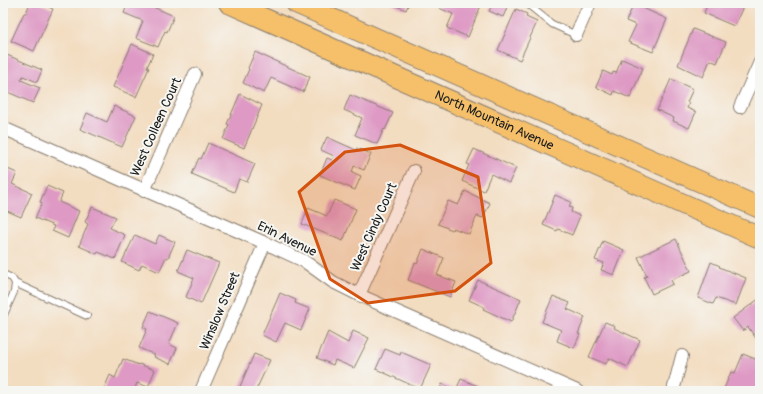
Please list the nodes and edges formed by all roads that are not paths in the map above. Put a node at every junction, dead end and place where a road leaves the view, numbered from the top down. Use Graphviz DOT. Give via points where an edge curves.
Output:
graph roads {
  1 [pos="229,3"];
  2 [pos="296,3"];
  3 [pos="526,3"];
  4 [pos="590,3"];
  5 [pos="576,35"];
  6 [pos="760,62"];
  7 [pos="195,74"];
  8 [pos="740,107"];
  9 [pos="3,128"];
  10 [pos="414,171"];
  11 [pos="144,191"];
  12 [pos="760,208"];
  13 [pos="760,238"];
  14 [pos="265,243"];
  15 [pos="3,274"];
  16 [pos="15,283"];
  17 [pos="359,295"];
  18 [pos="87,316"];
  19 [pos="3,317"];
  20 [pos="682,356"];
  21 [pos="200,391"];
  22 [pos="577,391"];
  23 [pos="673,391"];
  1 -- 13 [label="main road, North Mountain Avenue"];
  2 -- 12 [label="main road"];
  3 -- 5 [label="lane" via="552,24"];
  4 -- 5 [label="street"];
  6 -- 8 [label="street"];
  7 -- 11 [label="street, West Colleen Court"];
  9 -- 11 [label="street, Erin Avenue"];
  10 -- 17 [label="street, West Cindy Court"];
  11 -- 14 [label="street, Erin Avenue"];
  14 -- 17 [label="street, Erin Avenue" via="304,261 333,282"];
  14 -- 21 [label="street, Winslow Street"];
  15 -- 16 [label="lane" via="12,278"];
  16 -- 18 [label="lane"];
  16 -- 19 [label="lane" via="14,292"];
  17 -- 22 [label="street, Erin Avenue"];
  20 -- 23 [label="street"];
}
